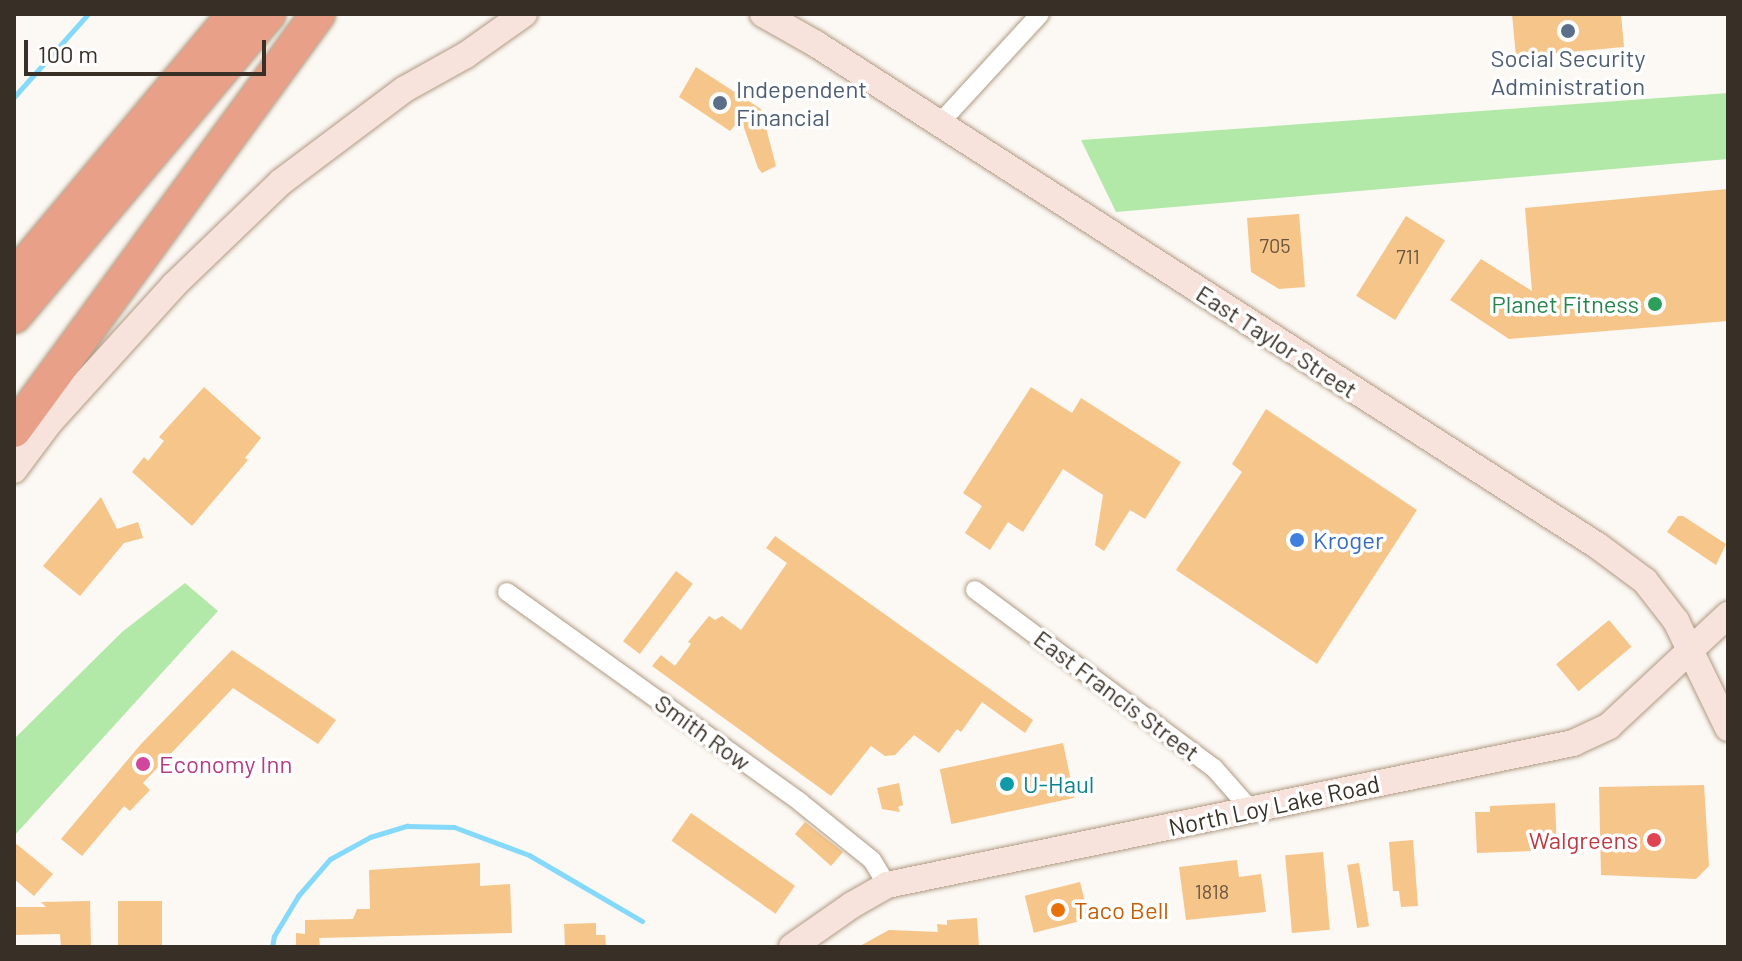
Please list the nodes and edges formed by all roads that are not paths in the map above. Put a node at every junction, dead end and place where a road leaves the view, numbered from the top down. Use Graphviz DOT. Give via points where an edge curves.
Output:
graph roads {
  1 [pos="235,14"];
  2 [pos="268,14"];
  3 [pos="318,14"];
  4 [pos="524,14"];
  5 [pos="763,14"];
  6 [pos="1040,14"];
  7 [pos="939,124"];
  8 [pos="14,278"];
  9 [pos="14,316"];
  10 [pos="14,430"];
  11 [pos="14,470"];
  12 [pos="975,590"];
  13 [pos="507,592"];
  14 [pos="1728,615"];
  15 [pos="1691,652"];
  16 [pos="1728,728"];
  17 [pos="1251,810"];
  18 [pos="887,885"];
  19 [pos="792,947"];
  1 -- 8 [label="highway"];
  2 -- 9 [label="highway"];
  3 -- 10 [label="highway"];
  4 -- 11 [label="main road" via="405,89 281,182 174,285 49,423"];
  5 -- 7 [label="main road, East Taylor Street"];
  6 -- 7 [label="street"];
  7 -- 15 [label="main road, East Taylor Street" via="1598,546 1645,581 1676,621"];
  12 -- 17 [label="street, East Francis Street" via="1214,768"];
  13 -- 18 [label="street, Smith Row" via="800,802 872,860"];
  14 -- 15 [label="main road, North Loy Lake Road"];
  15 -- 16 [label="main road, East Taylor Street"];
  15 -- 17 [label="main road, North Loy Lake Road" via="1609,726 1573,743"];
  17 -- 18 [label="main road, North Loy Lake Road"];
  18 -- 19 [label="main road, North Loy Lake Road"];
}
